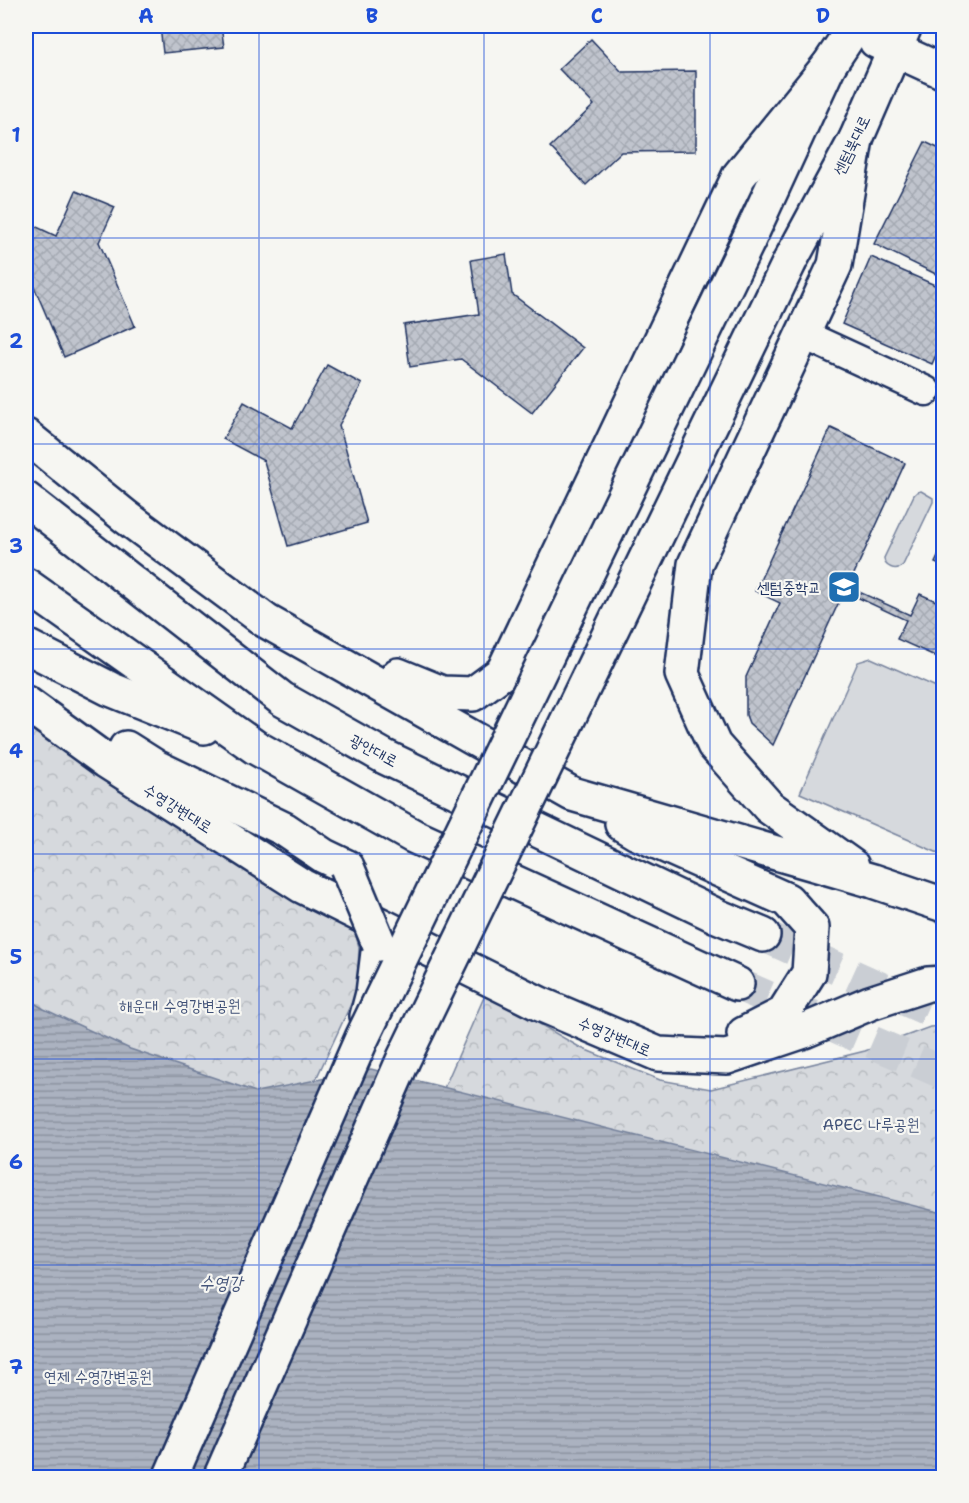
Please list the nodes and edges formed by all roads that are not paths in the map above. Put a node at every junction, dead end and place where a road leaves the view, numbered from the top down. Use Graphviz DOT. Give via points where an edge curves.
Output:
graph roads {
  1 [pos="849,27"];
  2 [pos="900,37"];
  3 [pos="829,65"];
  4 [pos="944,72"];
  5 [pos="856,139"];
  6 [pos="802,334"];
  7 [pos="926,391"];
  8 [pos="26,436"];
  9 [pos="26,499"];
  10 [pos="26,585"];
  11 [pos="266,621"];
  12 [pos="26,646"];
  13 [pos="26,680"];
  14 [pos="26,703"];
  15 [pos="255,747"];
  16 [pos="573,794"];
  17 [pos="873,881"];
  18 [pos="944,905"];
  19 [pos="763,935"];
  20 [pos="944,982"];
  21 [pos="738,984"];
  22 [pos="362,1038"];
  23 [pos="658,1054"];
  24 [pos="170,1478"];
  25 [pos="220,1478"];
  1 -- 2 [label="main road"];
  1 -- 3 [label="main road"];
  2 -- 4 [label="main road"];
  2 -- 5 [label="main road, 센텀북대로"];
  3 -- 11 [label="main road" via="739,176 503,672 473,694 442,693"];
  3 -- 22 [label="main road, bridge" via="748,241"];
  5 -- 6 [label="main road" via="835,265"];
  5 -- 25 [label="main road, 센텀북대로, bridge" via="790,261 404,1058"];
  6 -- 7 [label="lane"];
  6 -- 17 [label="main road" via="695,564 682,674 714,745 769,807"];
  8 -- 11 [label="main road" via="126,517"];
  9 -- 19 [label="main road, 광안대로" via="282,699 385,757"];
  10 -- 15 [label="main road"];
  11 -- 16 [label="main road"];
  12 -- 15 [label="main road" via="110,689"];
  13 -- 22 [label="main road, bridge" via="156,767 284,829 346,867 379,944"];
  14 -- 23 [label="main road, 수영강변대로" via="105,761 302,886 540,1004"];
  15 -- 21 [label="main road" via="413,836"];
  16 -- 17 [label="main road"];
  16 -- 23 [label="main road" via="637,833 787,900 812,928 809,973 783,1014 740,1036"];
  17 -- 18 [label="main road"];
  20 -- 23 [label="main road, 수영강변대로" via="870,1003 727,1057"];
  22 -- 24 [label="main road, bridge"];
}
